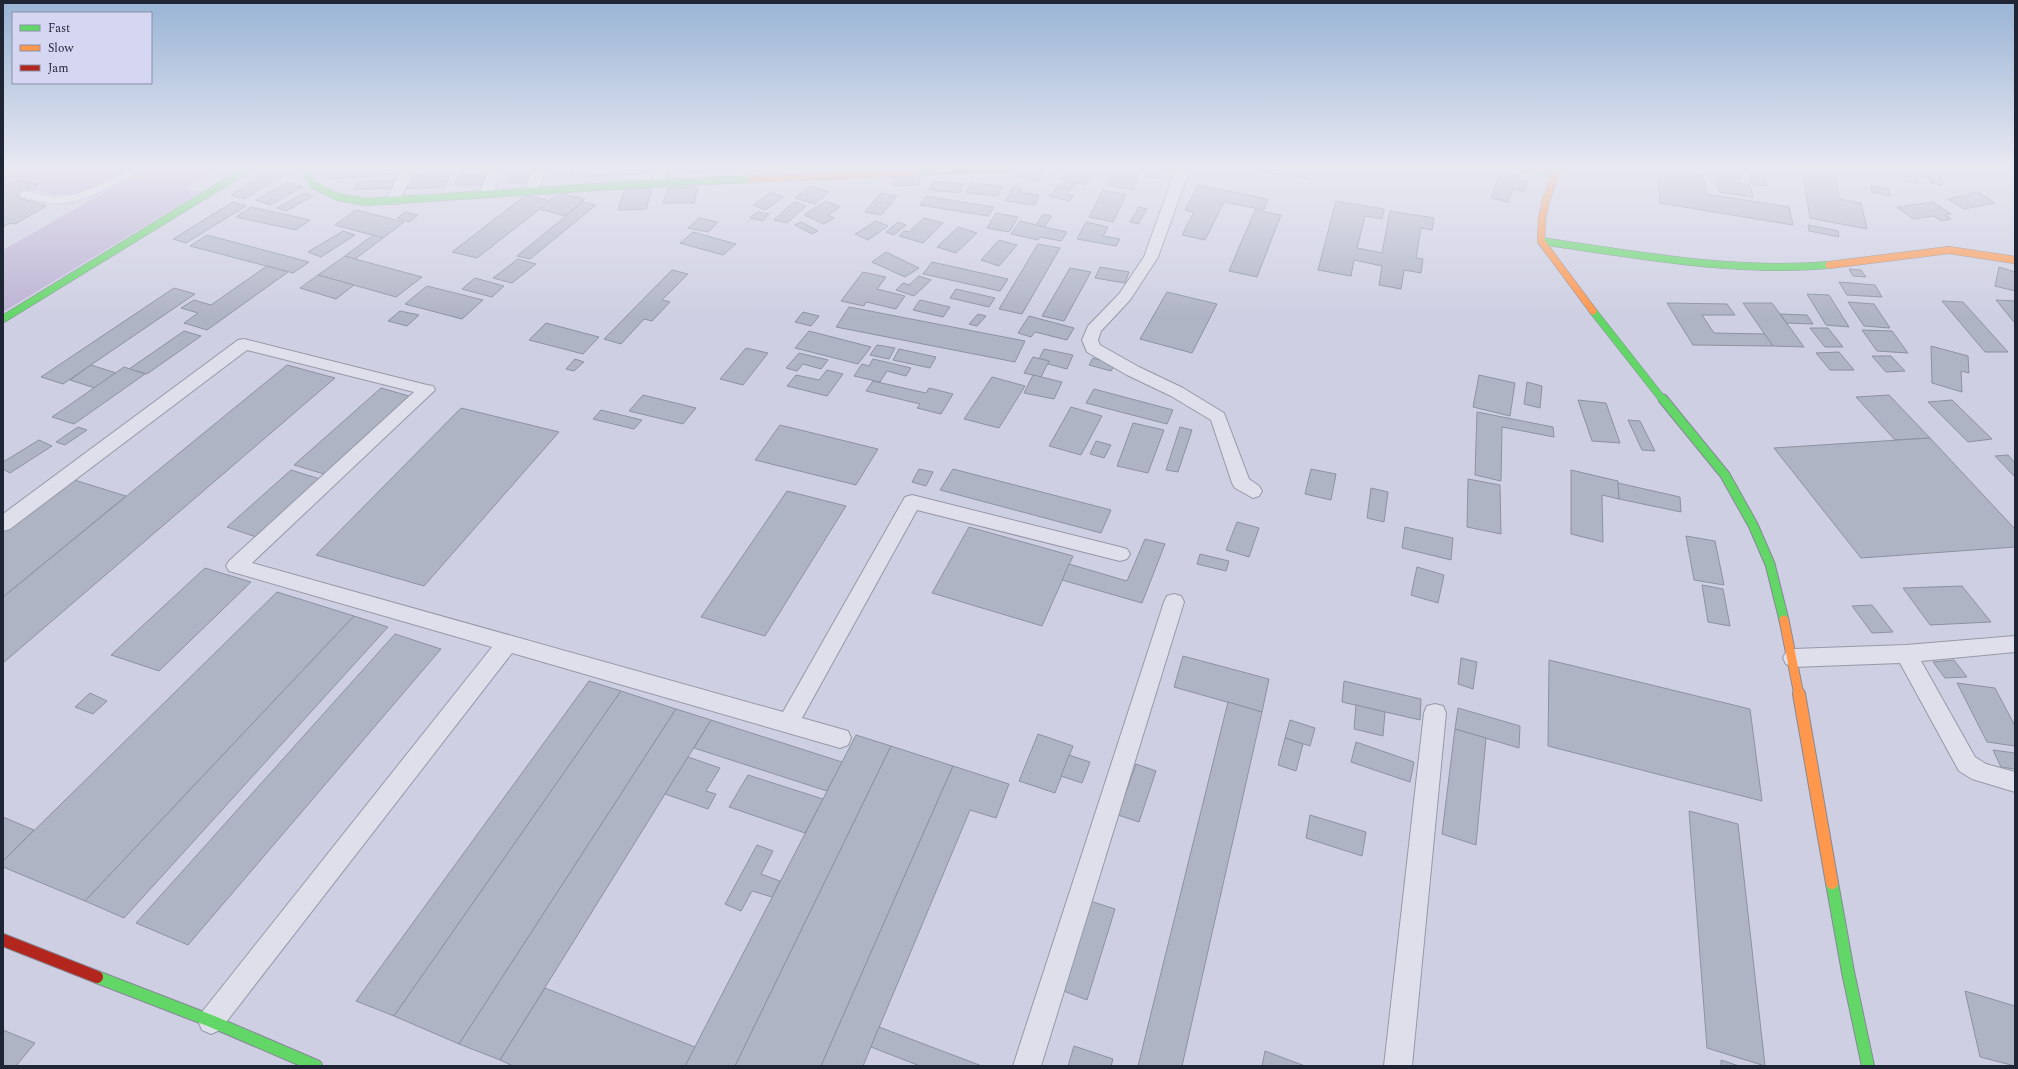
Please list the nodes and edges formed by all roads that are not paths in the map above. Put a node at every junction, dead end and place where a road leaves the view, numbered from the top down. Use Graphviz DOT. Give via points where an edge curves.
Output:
graph roads {
  1 [pos="168,218"];
  2 [pos="1166,218"];
  3 [pos="1542,218"];
  4 [pos="1541,241"];
  5 [pos="2015,260"];
  6 [pos="3,319"];
  7 [pos="1253,491"];
  8 [pos="3,524"];
  9 [pos="1120,554"];
  10 [pos="1174,602"];
  11 [pos="507,644"];
  12 [pos="2015,644"];
  13 [pos="1906,654"];
  14 [pos="1793,658"];
  15 [pos="1435,713"];
  16 [pos="788,724"];
  17 [pos="840,738"];
  18 [pos="2015,782"];
  19 [pos="3,940"];
  20 [pos="211,1022"];
  21 [pos="301,1063"];
  22 [pos="1027,1066"];
  23 [pos="1398,1066"];
  24 [pos="1868,1066"];
  1 -- 6 [label="street"];
  2 -- 7 [label="street" via="1151,257 1125,297 1094,329 1090,340 1093,348 1177,392 1218,417 1241,483"];
  3 -- 4 [label="street"];
  4 -- 5 [label="street" via="1704,264 1766,269 1811,267 1949,250"];
  4 -- 14 [label="street" via="1640,371 1725,475 1739,498 1770,564"];
  8 -- 11 [label="street" via="244,344 427,390 236,566"];
  9 -- 16 [label="street" via="912,502"];
  10 -- 22 [label="street"];
  11 -- 16 [label="street"];
  11 -- 20 [label="street"];
  12 -- 13 [label="street"];
  13 -- 14 [label="street"];
  13 -- 18 [label="street" via="1968,764 1980,772"];
  14 -- 24 [label="street" via="1848,972"];
  15 -- 23 [label="street"];
  16 -- 17 [label="street"];
  19 -- 20 [label="street"];
  20 -- 21 [label="street"];
}
